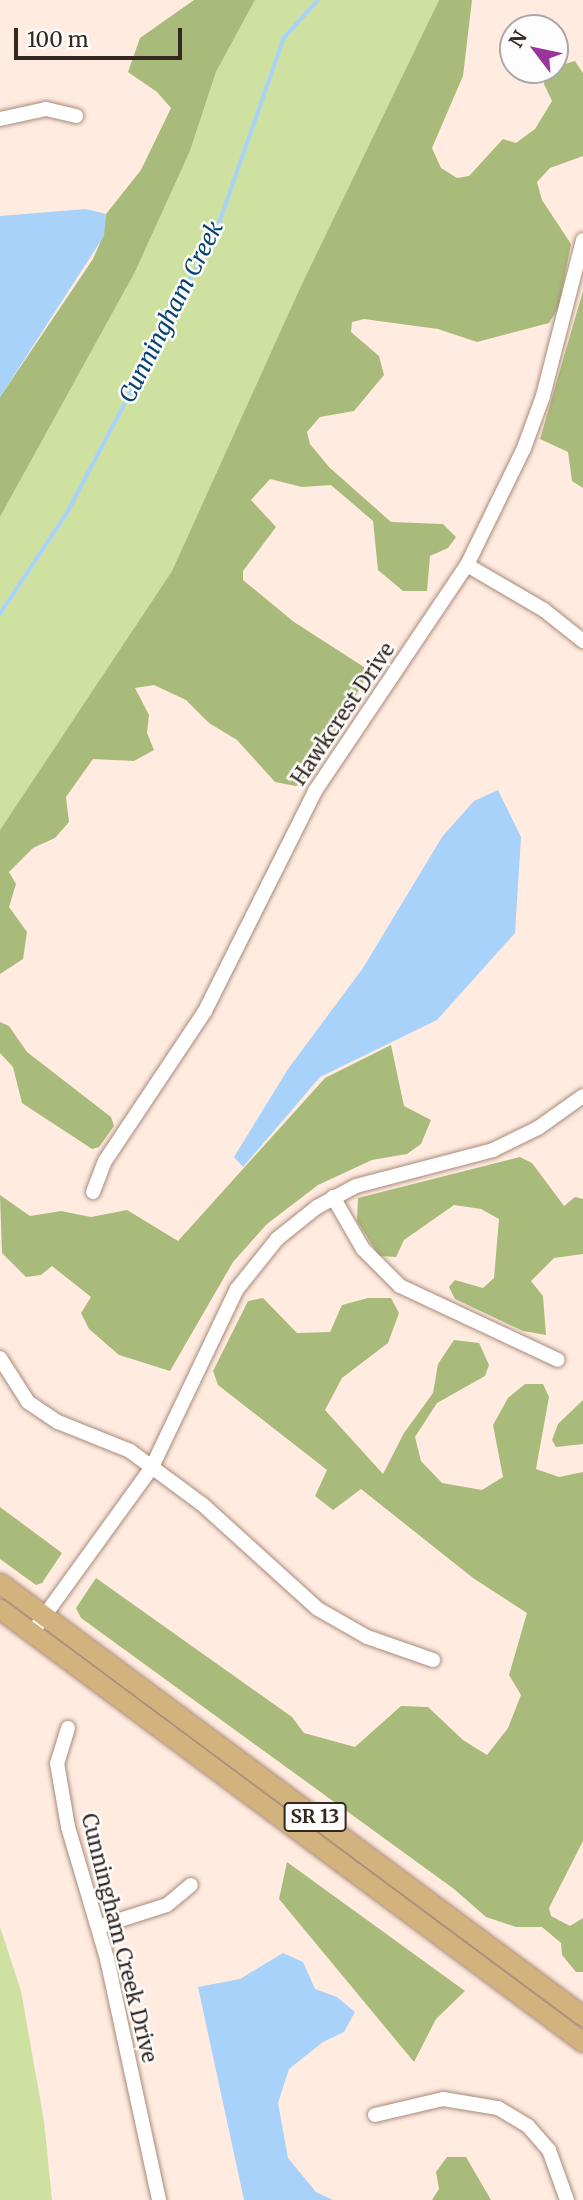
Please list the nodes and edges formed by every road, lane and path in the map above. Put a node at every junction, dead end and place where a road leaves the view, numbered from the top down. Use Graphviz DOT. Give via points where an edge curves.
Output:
graph roads {
  1 [pos="76,116"];
  2 [pos="0,118"];
  3 [pos="583,240"];
  4 [pos="467,565"];
  5 [pos="583,641"];
  6 [pos="583,1096"];
  7 [pos="93,1192"];
  8 [pos="333,1197"];
  9 [pos="0,1358"];
  10 [pos="558,1360"];
  11 [pos="152,1467"];
  12 [pos="0,1583"];
  13 [pos="0,1609"];
  14 [pos="44,1616"];
  15 [pos="32,1633"];
  16 [pos="433,1660"];
  17 [pos="68,1728"];
  18 [pos="191,1885"];
  19 [pos="98,1927"];
  20 [pos="523,1972"];
  21 [pos="509,1988"];
  22 [pos="583,2016"];
  23 [pos="583,2042"];
  24 [pos="375,2115"];
  25 [pos="159,2200"];
  26 [pos="567,2200"];
  1 -- 2 [label="street" via="46,109"];
  3 -- 4 [label="street, Hawkcrest Drive" via="543,396 505,490"];
  4 -- 5 [label="street" via="544,610"];
  4 -- 7 [label="street, Hawkcrest Drive" via="315,791 205,1011 105,1161"];
  6 -- 8 [label="street" via="538,1128 493,1150 397,1172"];
  8 -- 10 [label="street" via="363,1250 400,1286"];
  8 -- 11 [label="street" via="277,1239 237,1289"];
  9 -- 11 [label="street" via="17,1389 42,1412 110,1440"];
  11 -- 14 [label="street"];
  11 -- 16 [label="street" via="202,1504 318,1609 367,1637"];
  12 -- 14 [label="main road, SR 13"];
  13 -- 15 [label="main road, SR 13"];
  14 -- 15 [label="street"];
  14 -- 20 [label="main road, SR 13"];
  15 -- 21 [label="main road, SR 13"];
  17 -- 19 [label="street, Cunningham Creek Drive" via="57,1763 75,1858"];
  18 -- 19 [label="street" via="167,1905"];
  19 -- 25 [label="street, Cunningham Creek Drive"];
  20 -- 21 [label="main road"];
  20 -- 22 [label="main road, SR 13"];
  21 -- 23 [label="main road, SR 13"];
  24 -- 26 [label="street" via="443,2099 498,2108 528,2126 549,2150"];
}
